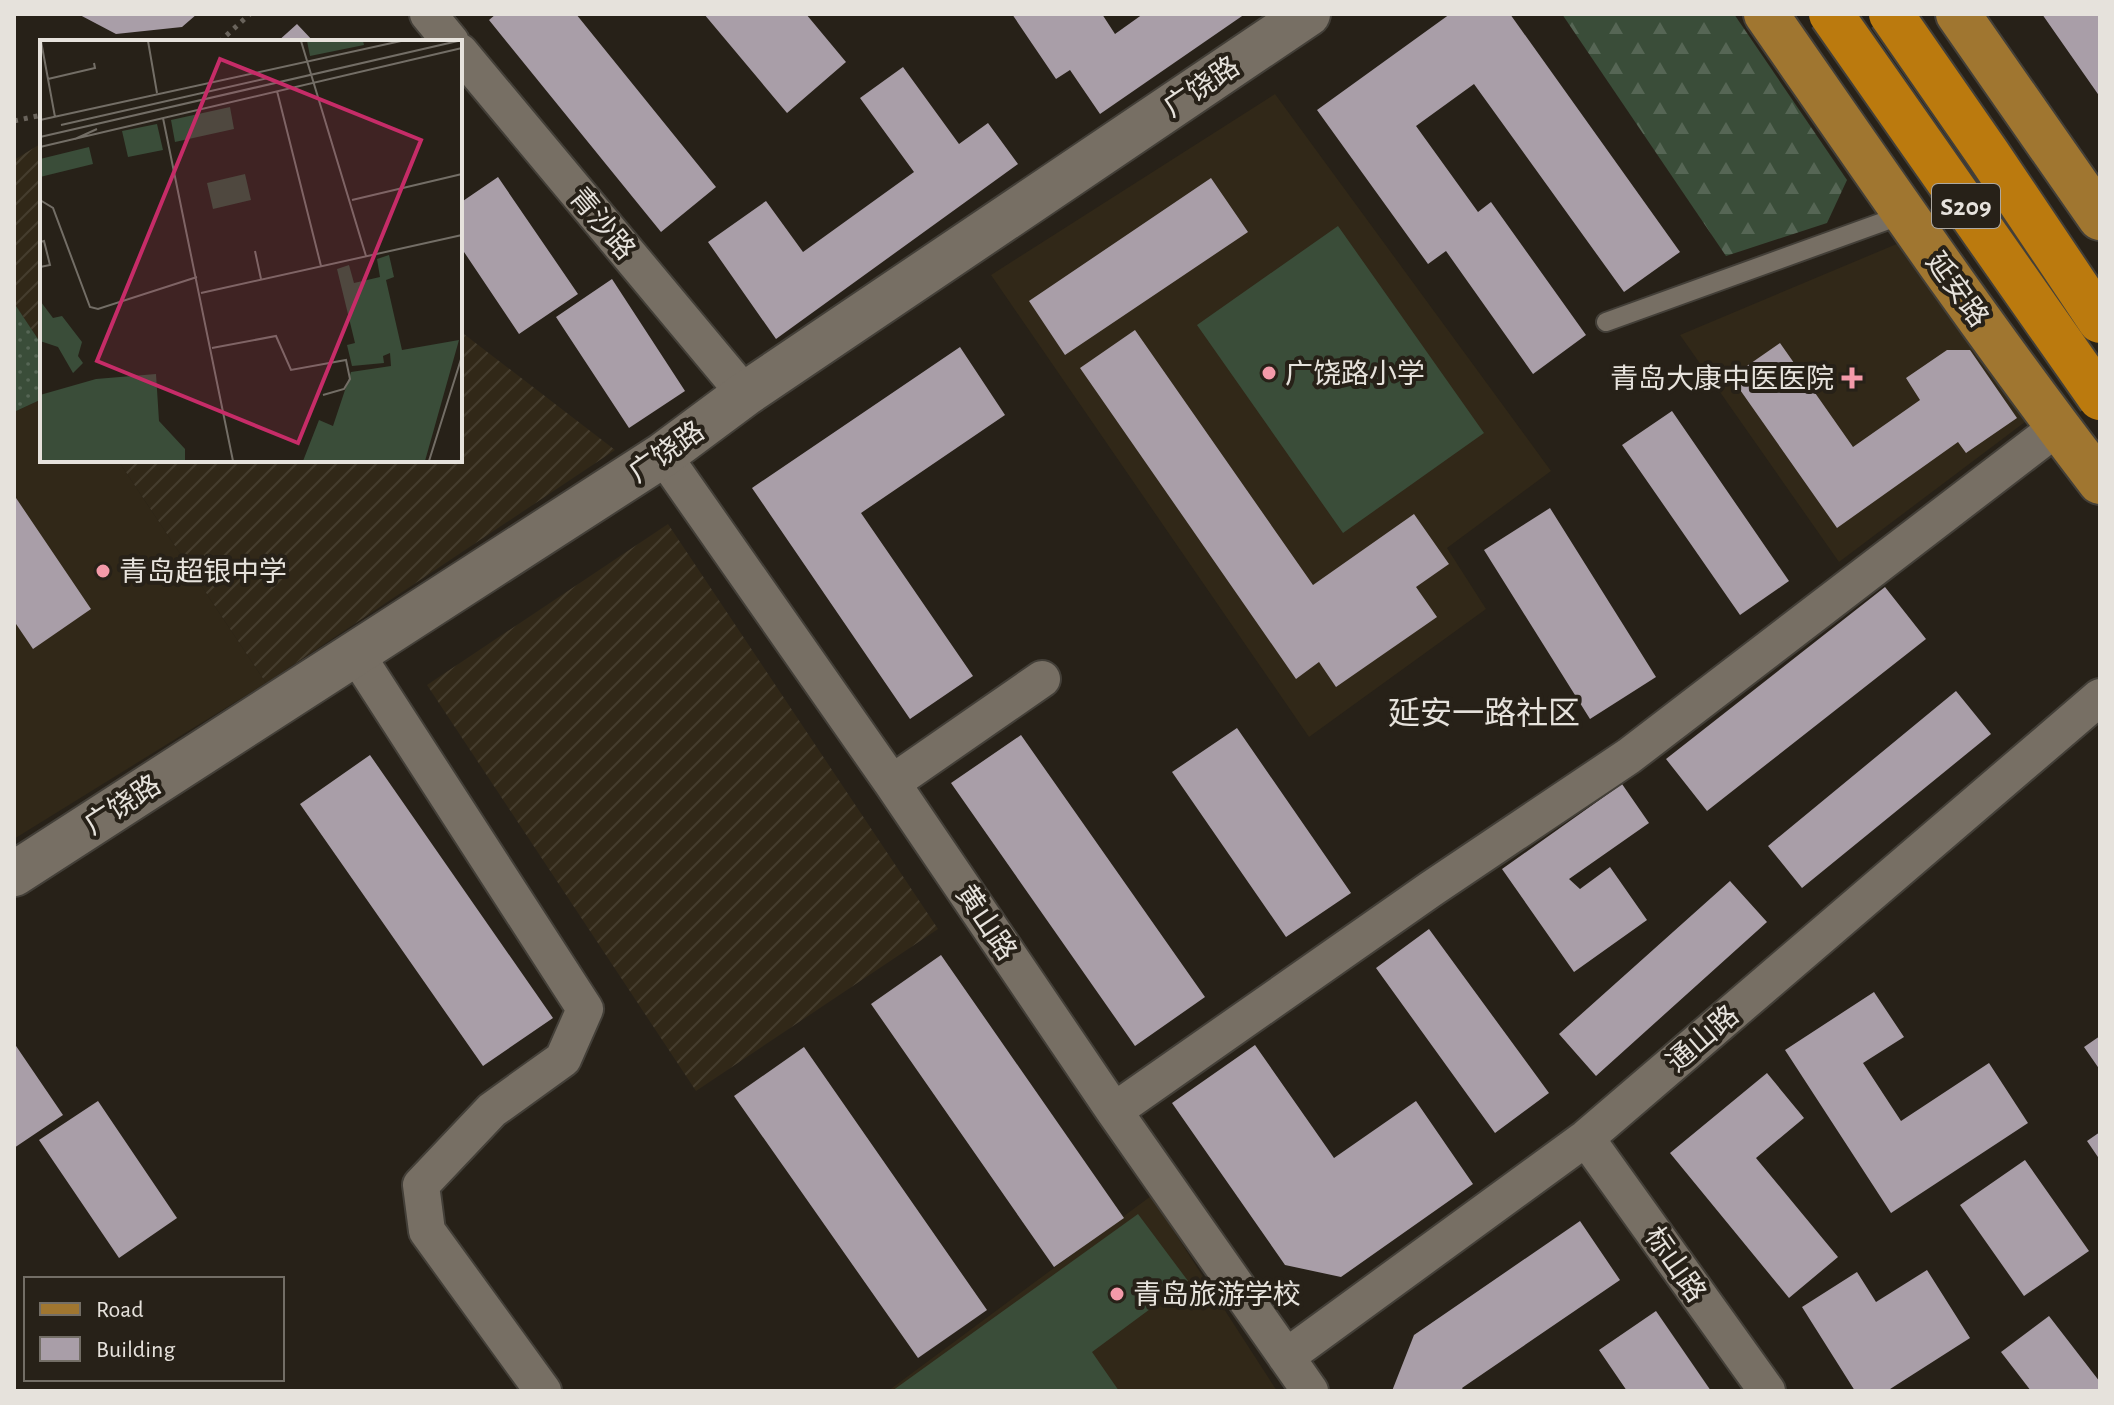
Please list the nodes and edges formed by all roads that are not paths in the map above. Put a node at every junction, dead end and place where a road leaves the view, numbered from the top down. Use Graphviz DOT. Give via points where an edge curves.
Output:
graph roads {
  1 [pos="428,14"];
  2 [pos="1308,14"];
  3 [pos="1766,14"];
  4 [pos="1831,14"];
  5 [pos="1891,14"];
  6 [pos="1958,14"];
  7 [pos="449,40"];
  8 [pos="462,54"];
  9 [pos="2010,87"];
  10 [pos="1859,147"];
  11 [pos="1905,214"];
  12 [pos="2100,218"];
  13 [pos="2100,321"];
  14 [pos="1606,322"];
  15 [pos="745,394"];
  16 [pos="2100,398"];
  17 [pos="2058,427"];
  18 [pos="663,455"];
  19 [pos="2100,482"];
  20 [pos="356,654"];
  21 [pos="1042,679"];
  22 [pos="2100,697"];
  23 [pos="892,783"];
  24 [pos="14,874"];
  25 [pos="1114,1111"];
  26 [pos="1586,1138"];
  27 [pos="1286,1357"];
  28 [pos="543,1391"];
  29 [pos="1310,1391"];
  30 [pos="1767,1391"];
  1 -- 7 [label="street"];
  2 -- 15 [label="street, 广饶路"];
  3 -- 10 [label="main road, 延安路"];
  4 -- 16 [label="highway, S209, bridge"];
  5 -- 13 [label="highway, S209, bridge"];
  6 -- 9 [label="main road"];
  8 -- 15 [label="street, 青沙路"];
  9 -- 10 [label="main road" via="1995,132 1951,161 1921,173 1892,169"];
  9 -- 12 [label="main road"];
  10 -- 11 [label="main road, 延安路"];
  11 -- 14 [label="lane"];
  11 -- 17 [label="main road, 延安路"];
  15 -- 18 [label="street, 广饶路"];
  17 -- 19 [label="main road, 延安路"];
  17 -- 25 [label="street" via="1629,756"];
  18 -- 20 [label="street, 广饶路"];
  18 -- 23 [label="street, 黄山路"];
  20 -- 24 [label="street, 广饶路"];
  20 -- 28 [label="street" via="585,1009 563,1059 492,1110 421,1185 427,1231"];
  21 -- 23 [label="street"];
  22 -- 26 [label="street, 通山路"];
  23 -- 25 [label="street, 黄山路"];
  25 -- 27 [label="street, 黄山路"];
  26 -- 27 [label="street, 通山路"];
  26 -- 30 [label="street, 标山路"];
  27 -- 29 [label="street, 黄山路"];
}
